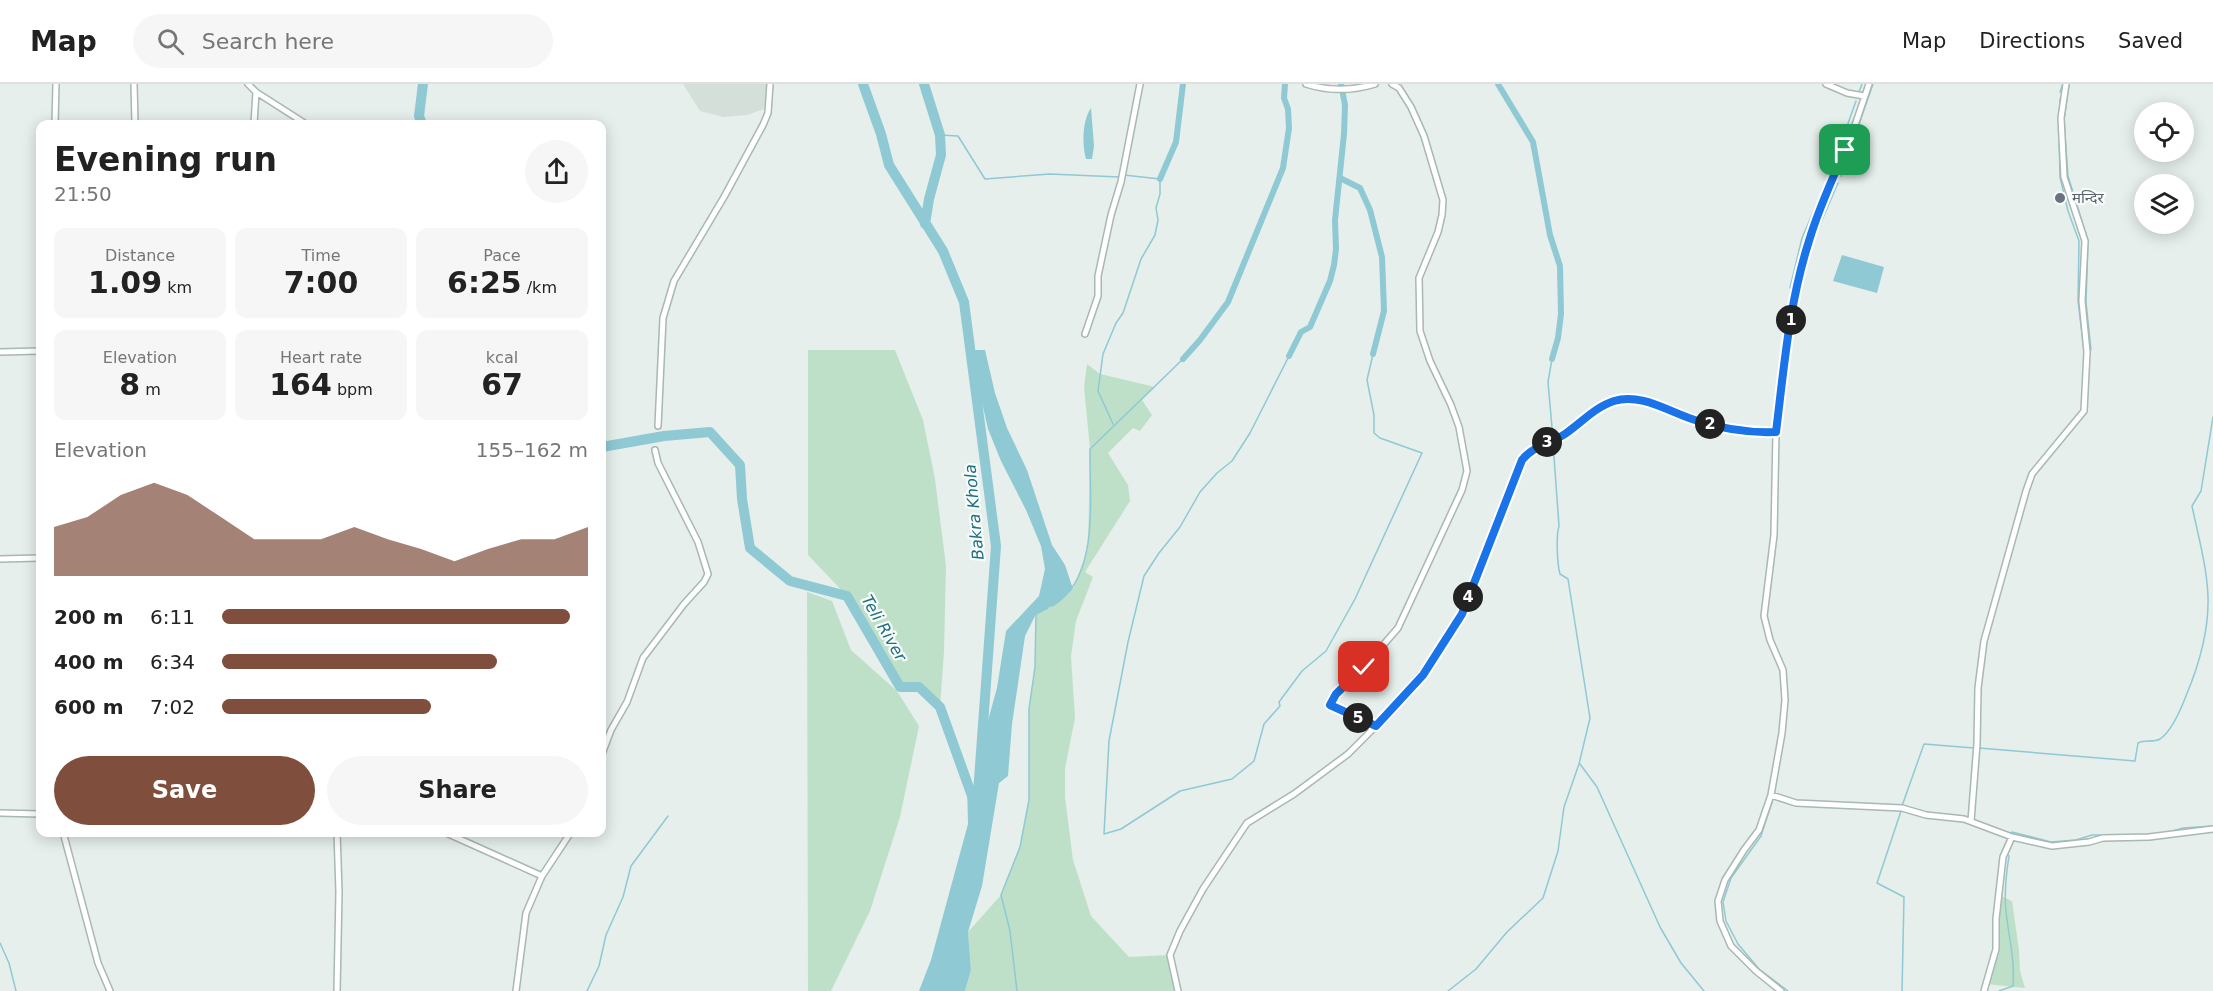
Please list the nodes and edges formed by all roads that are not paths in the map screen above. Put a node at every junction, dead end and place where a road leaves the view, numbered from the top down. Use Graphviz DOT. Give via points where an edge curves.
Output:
graph roads {
  1 [pos="56,84"];
  2 [pos="135,84"];
  3 [pos="250,84"];
  4 [pos="770,84"];
  5 [pos="1140,84"];
  6 [pos="1306,84"];
  7 [pos="1375,84"];
  8 [pos="1392,84"];
  9 [pos="1826,84"];
  10 [pos="1869,84"];
  11 [pos="2066,84"];
  12 [pos="1337,86"];
  13 [pos="256,92"];
  14 [pos="1864,96"];
  15 [pos="55,120"];
  16 [pos="135,120"];
  17 [pos="254,120"];
  18 [pos="300,120"];
  19 [pos="1084,334"];
  20 [pos="36,351"];
  21 [pos="0,352"];
  22 [pos="658,426"];
  23 [pos="1776,432"];
  24 [pos="655,450"];
  25 [pos="36,558"];
  26 [pos="0,559"];
  27 [pos="1376,726"];
  28 [pos="606,743"];
  29 [pos="1771,795"];
  30 [pos="0,813"];
  31 [pos="36,814"];
  32 [pos="1971,821"];
  33 [pos="2213,828"];
  34 [pos="64,837"];
  35 [pos="337,837"];
  36 [pos="455,837"];
  37 [pos="568,837"];
  38 [pos="2012,837"];
  39 [pos="542,876"];
  40 [pos="110,991"];
  41 [pos="337,991"];
  42 [pos="516,991"];
  43 [pos="1178,991"];
  44 [pos="1781,991"];
  45 [pos="1984,991"];
  1 -- 15 [label="street"];
  2 -- 16 [label="street"];
  3 -- 13 [label="street"];
  4 -- 22 [label="street" via="768,113 674,281 663,318"];
  5 -- 19 [label="street" via="1098,276 1098,296"];
  6 -- 12 [label="street"];
  7 -- 12 [label="street" via="1349,90"];
  8 -- 27 [label="street" via="1411,107 1424,136 1443,200 1438,232 1419,278 1420,331 1455,416 1467,471 1462,490 1398,628 1330,705"];
  9 -- 14 [label="street"];
  10 -- 14 [label="street"];
  11 -- 32 [label="street" via="2061,118 2064,177 2085,241 2084,411 2032,474 1990,619 1978,688"];
  13 -- 17 [label="street"];
  13 -- 18 [label="street"];
  14 -- 23 [label="street" via="1809,239 1785,347"];
  20 -- 21 [label="street"];
  23 -- 27 [label="street" via="1754,433 1714,425 1645,401 1624,399 1605,405 1561,437 1529,451 1522,460 1462,614 1423,675"];
  23 -- 29 [label="street" via="1774,535 1764,616 1783,670 1785,700"];
  24 -- 28 [label="street" via="698,542 708,574 643,658"];
  25 -- 26 [label="street"];
  27 -- 43 [label="street" via="1316,779 1246,823 1179,931 1170,955"];
  29 -- 32 [label="street" via="1796,803 1902,808"];
  29 -- 44 [label="street" via="1759,830 1725,880 1718,902 1720,921 1731,946"];
  30 -- 31 [label="street"];
  32 -- 38 [label="street"];
  33 -- 38 [label="street" via="2052,846"];
  34 -- 40 [label="street" via="98,963"];
  35 -- 41 [label="street"];
  36 -- 39 [label="street"];
  37 -- 39 [label="street"];
  38 -- 45 [label="street" via="2003,857 1996,949"];
  39 -- 42 [label="street" via="526,914"];
}
